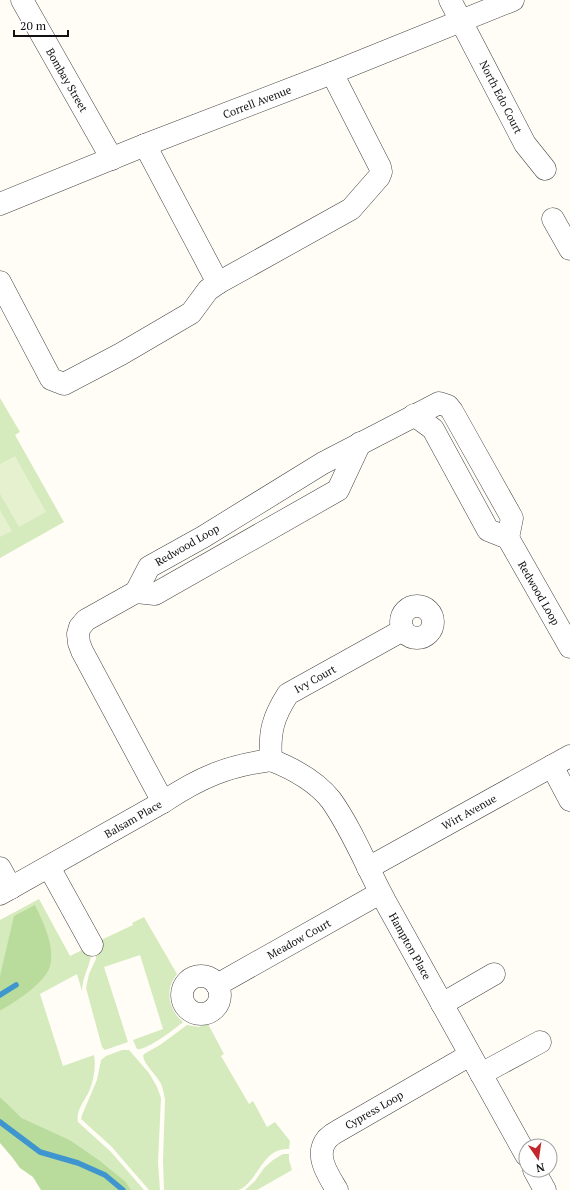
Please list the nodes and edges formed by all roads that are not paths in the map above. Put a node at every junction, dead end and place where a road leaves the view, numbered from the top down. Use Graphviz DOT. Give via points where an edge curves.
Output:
graph roads {
  1 [pos="22,0"];
  2 [pos="450,0"];
  3 [pos="513,0"];
  4 [pos="462,21"];
  5 [pos="332,73"];
  6 [pos="145,145"];
  7 [pos="112,159"];
  8 [pos="545,169"];
  9 [pos="0,204"];
  10 [pos="553,218"];
  11 [pos="570,249"];
  12 [pos="0,282"];
  13 [pos="218,283"];
  14 [pos="360,443"];
  15 [pos="136,592"];
  16 [pos="403,630"];
  17 [pos="570,647"];
  18 [pos="272,760"];
  19 [pos="561,761"];
  20 [pos="570,800"];
  21 [pos="163,802"];
  22 [pos="49,867"];
  23 [pos="0,868"];
  24 [pos="368,868"];
  25 [pos="6,891"];
  26 [pos="380,893"];
  27 [pos="92,945"];
  28 [pos="494,974"];
  29 [pos="217,985"];
  30 [pos="442,1004"];
  31 [pos="540,1042"];
  32 [pos="470,1055"];
  33 [pos="481,1074"];
  34 [pos="518,1141"];
  35 [pos="539,1178"];
  36 [pos="337,1190"];
  37 [pos="546,1190"];
  1 -- 7 [label="street, Bombay Street"];
  2 -- 4 [label="street, North Edo Court"];
  3 -- 4 [label="street, Correll Avenue"];
  4 -- 5 [label="street, Correll Avenue"];
  4 -- 8 [label="street, North Edo Court" via="525,144"];
  5 -- 6 [label="street, Correll Avenue"];
  5 -- 13 [label="street" via="380,167 379,177 351,209"];
  6 -- 7 [label="street, Correll Avenue"];
  6 -- 13 [label="street"];
  7 -- 9 [label="street, Correll Avenue"];
  10 -- 11 [label="street"];
  12 -- 13 [label="street" via="51,380 64,384 191,313 208,290"];
  14 -- 15 [label="street, Redwood Loop" via="149,567"];
  14 -- 15 [label="street" via="338,490 155,594"];
  14 -- 17 [label="street, Redwood Loop" via="414,415 433,429 488,530 508,538"];
  15 -- 21 [label="street" via="86,620 80,627 78,643"];
  16 -- 18 [label="street, Ivy Court" via="288,694 272,726"];
  18 -- 21 [label="street, Balsam Place" via="217,772"];
  18 -- 24 [label="street, Hampton Place" via="289,767 314,783 330,800 343,819"];
  19 -- 20 [label="street"];
  19 -- 24 [label="street, Wirt Avenue"];
  21 -- 22 [label="street, Balsam Place"];
  22 -- 25 [label="street, Balsam Place"];
  22 -- 27 [label="street"];
  23 -- 25 [label="street"];
  24 -- 26 [label="street, Hampton Place"];
  26 -- 29 [label="street, Meadow Court"];
  26 -- 30 [label="street, Hampton Place"];
  28 -- 30 [label="street"];
  30 -- 32 [label="street, Hampton Place"];
  31 -- 33 [label="street"];
  32 -- 33 [label="street, Hampton Place"];
  32 -- 36 [label="street, Cypress Loop" via="328,1138 322,1148 322,1161"];
  33 -- 34 [label="street, Hampton Place"];
  35 -- 37 [label="street"];
}
